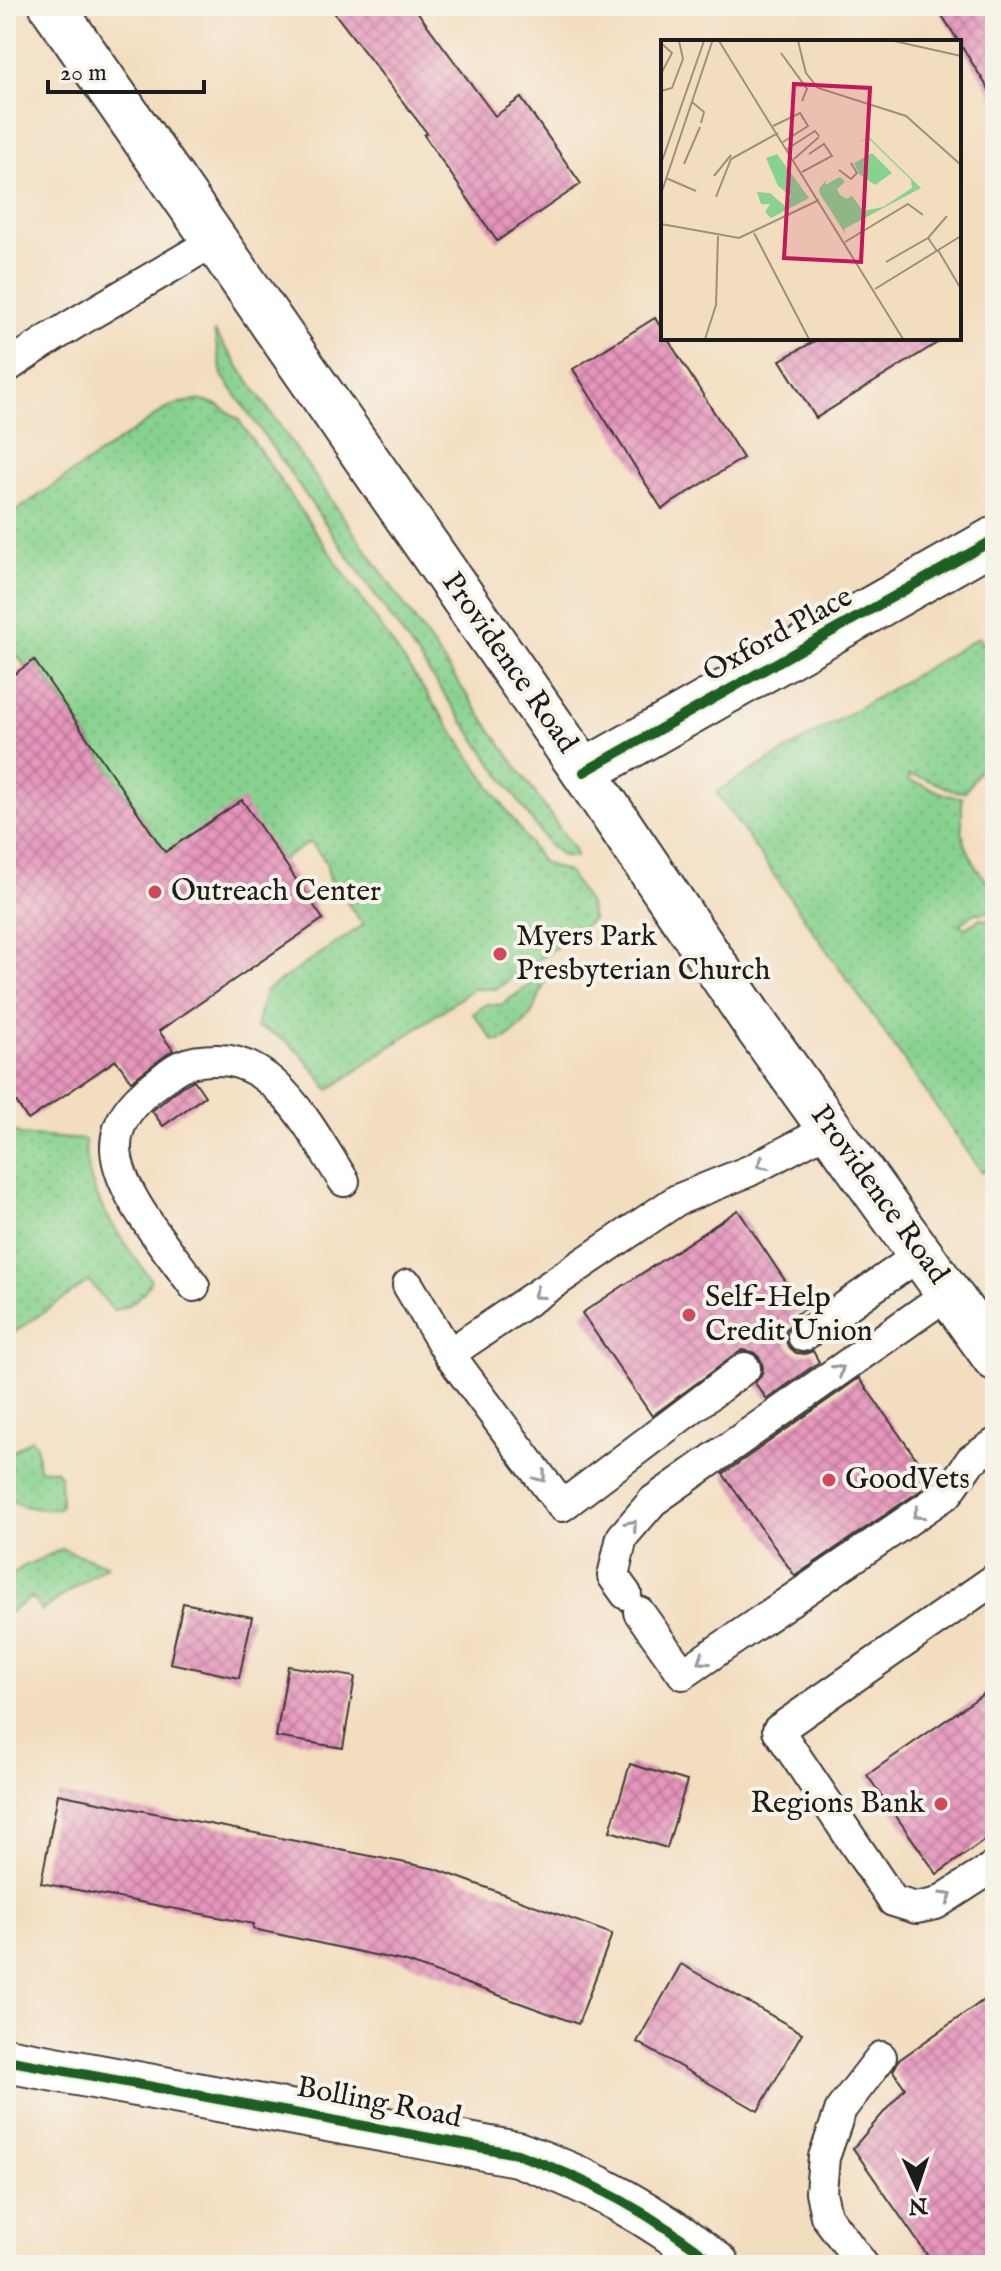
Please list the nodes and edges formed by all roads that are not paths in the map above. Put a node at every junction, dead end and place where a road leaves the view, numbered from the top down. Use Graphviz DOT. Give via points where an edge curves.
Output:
graph roads {
  1 [pos="52,6"];
  2 [pos="215,240"];
  3 [pos="6,368"];
  4 [pos="995,539"];
  5 [pos="584,772"];
  6 [pos="831,1128"];
  7 [pos="344,1181"];
  8 [pos="921,1254"];
  9 [pos="408,1285"];
  10 [pos="194,1286"];
  11 [pos="949,1293"];
  12 [pos="808,1343"];
  13 [pos="449,1354"];
  14 [pos="995,1358"];
  15 [pos="750,1376"];
  16 [pos="995,1444"];
  17 [pos="995,1579"];
  18 [pos="995,1866"];
  19 [pos="881,2057"];
  20 [pos="6,2060"];
  21 [pos="717,2265"];
  22 [pos="863,2265"];
  1 -- 2 [label="main road, Providence Road"];
  2 -- 3 [label="lane" via="63,328"];
  2 -- 5 [label="main road, Providence Road"];
  4 -- 5 [label="main road, Oxford Place"];
  5 -- 6 [label="main road, Providence Road"];
  6 -- 8 [label="main road, Providence Road"];
  6 -- 13 [label="lane, one-way" via="749,1171 677,1200"];
  7 -- 10 [label="lane" via="284,1092 254,1067 224,1060 179,1067 139,1097 121,1121 116,1148 123,1178 138,1206"];
  8 -- 11 [label="main road, Providence Road"];
  8 -- 12 [label="lane" via="855,1300"];
  9 -- 13 [label="lane"];
  11 -- 14 [label="main road, Providence Road"];
  16 -- 11 [label="lane, one-way" via="971,1460 948,1493 683,1674 613,1576 622,1537 653,1501"];
  13 -- 15 [label="lane, one-way" via="562,1506"];
  17 -- 18 [label="lane, one-way" via="778,1730 893,1901 916,1908 936,1904"];
  19 -- 22 [label="lane" via="841,2109 824,2157 821,2192 826,2216"];
  20 -- 21 [label="main road, Bolling Road" via="517,2154 643,2211"];
}
